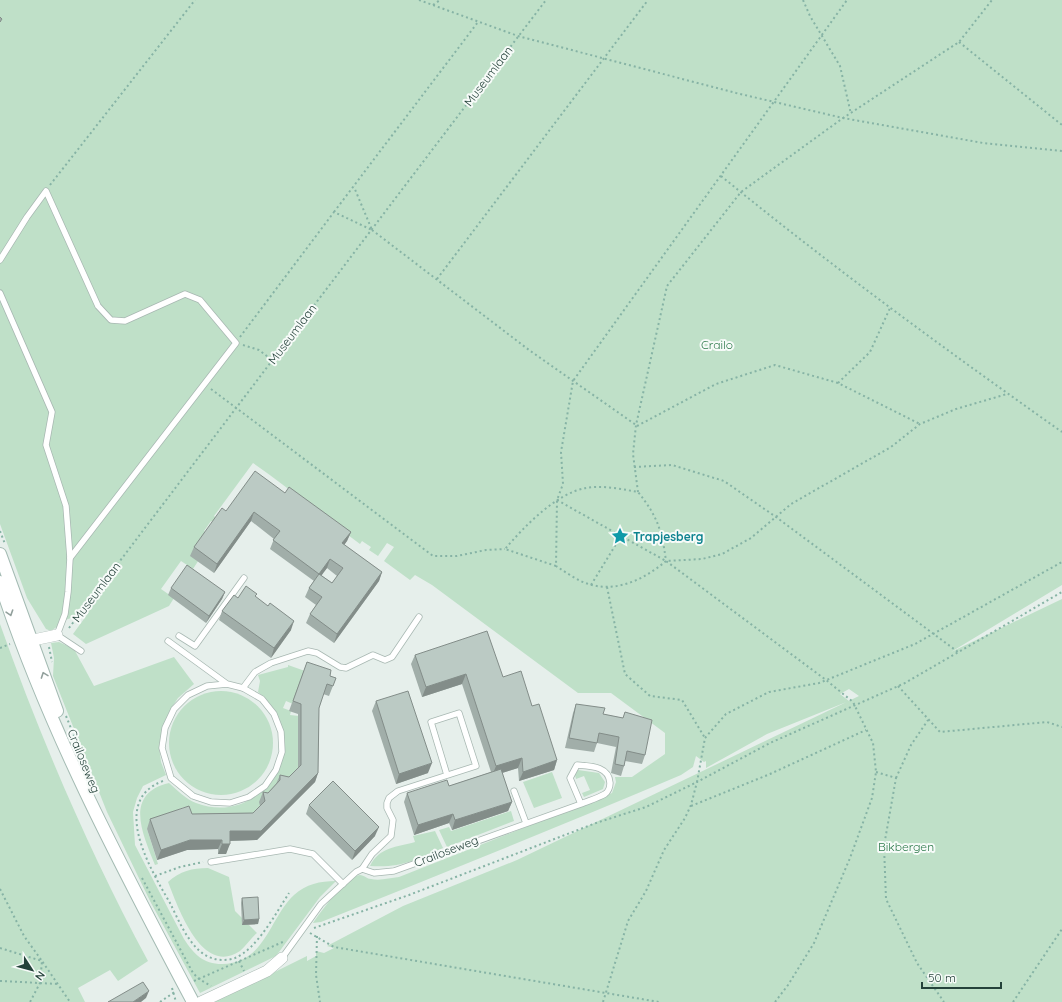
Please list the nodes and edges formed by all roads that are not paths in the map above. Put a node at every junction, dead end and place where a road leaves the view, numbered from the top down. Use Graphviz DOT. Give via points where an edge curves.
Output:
graph roads {
  1 [pos="0,260"];
  2 [pos="0,293"];
  3 [pos="3,550"];
  4 [pos="70,558"];
  5 [pos="244,578"];
  6 [pos="0,582"];
  7 [pos="419,617"];
  8 [pos="52,636"];
  9 [pos="179,636"];
  10 [pos="168,641"];
  11 [pos="22,642"];
  12 [pos="81,651"];
  13 [pos="227,684"];
  14 [pos="243,688"];
  15 [pos="447,775"];
  16 [pos="514,791"];
  17 [pos="581,804"];
  18 [pos="526,823"];
  19 [pos="210,862"];
  20 [pos="362,870"];
  21 [pos="343,884"];
  22 [pos="282,958"];
  23 [pos="192,1002"];
  24 [pos="201,1002"];
  1 -- 4 [label="lane" via="46,191 98,306 111,320 125,321 185,294 200,300 236,343"];
  2 -- 4 [label="lane" via="52,412 46,445 66,506"];
  3 -- 11 [label="main road, Crailoseweg"];
  4 -- 8 [label="lane" via="64,614"];
  5 -- 9 [label="lane" via="195,646"];
  6 -- 11 [label="main road, Crailoseweg, one-way"];
  7 -- 14 [label="lane" via="392,657 385,660 373,655 350,666 340,667 317,653 308,651 271,663 255,672"];
  8 -- 11 [label="street"];
  8 -- 12 [label="lane"];
  10 -- 13 [label="lane"];
  11 -- 23 [label="main road, Crailoseweg" via="53,720 86,791 129,882"];
  13 -- 14 [label="lane"];
  13 -- 14 [label="lane" via="207,686 188,695 174,709 165,728 162,748 171,778 193,796 211,802 230,803 249,797 265,786 276,770 282,752 281,732 274,714 262,699"];
  15 -- 15 [label="lane" via="476,766 459,713 431,722"];
  15 -- 20 [label="lane" via="398,792 389,798 387,808 393,820 391,836 372,854"];
  16 -- 18 [label="lane"];
  17 -- 17 [label="lane, Crailoseweg" via="606,794 610,788 608,774 600,768 577,765 573,770 570,778"];
  17 -- 18 [label="lane, Crailoseweg"];
  18 -- 20 [label="lane, Crailoseweg" via="394,870 374,873"];
  19 -- 21 [label="lane" via="290,849 313,854"];
  20 -- 21 [label="lane"];
  21 -- 22 [label="lane" via="321,904"];
  22 -- 24 [label="street" via="267,971"];
}
